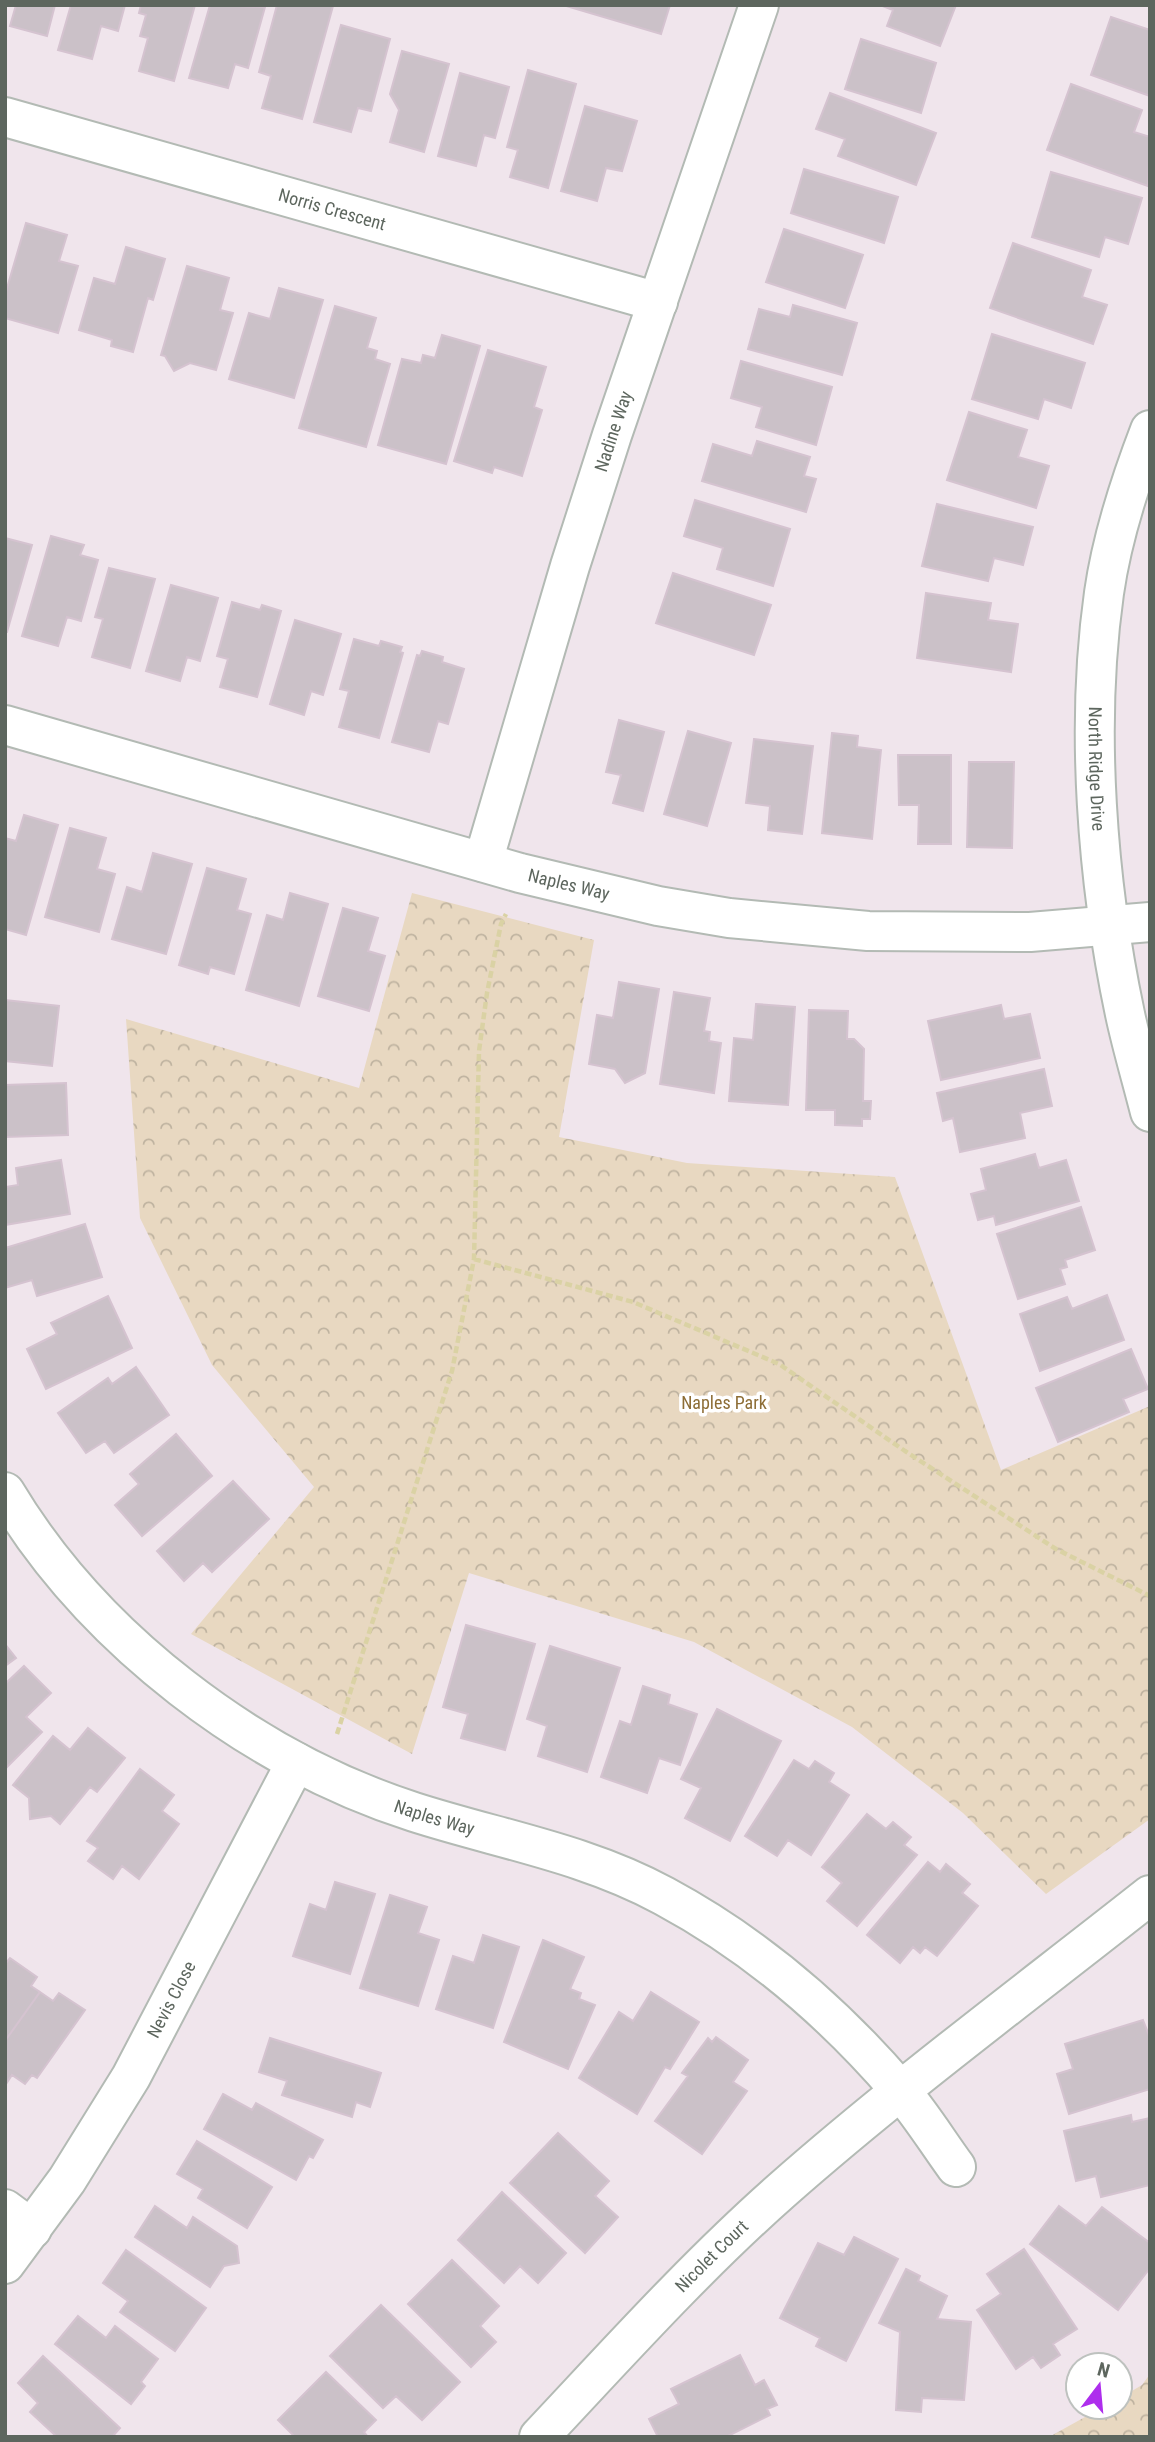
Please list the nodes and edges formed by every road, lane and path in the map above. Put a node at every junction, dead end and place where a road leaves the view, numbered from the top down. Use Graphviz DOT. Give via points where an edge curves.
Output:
graph roads {
  1 [pos="759,5"];
  2 [pos="5,117"];
  3 [pos="658,302"];
  4 [pos="1150,430"];
  5 [pos="5,725"];
  6 [pos="483,862"];
  7 [pos="506,914"];
  8 [pos="1150,922"];
  9 [pos="1110,926"];
  10 [pos="1150,1112"];
  11 [pos="474,1259"];
  12 [pos="5,1492"];
  13 [pos="1150,1597"];
  14 [pos="337,1734"];
  15 [pos="296,1762"];
  16 [pos="1150,1895"];
  17 [pos="901,2092"];
  18 [pos="956,2167"];
  19 [pos="18,2219"];
  20 [pos="5,2264"];
  21 [pos="539,2437"];
  1 -- 3 [label="street, Nadine Way"];
  2 -- 3 [label="street, Norris Crescent"];
  3 -- 6 [label="street, Nadine Way" via="570,566"];
  4 -- 9 [label="street, North Ridge Drive" via="1111,554 1101,624 1096,747"];
  5 -- 6 [label="street, Naples Way"];
  6 -- 9 [label="street, Naples Way" via="657,906 806,926 984,933"];
  7 -- 11 [label="path" via="479,1051"];
  8 -- 9 [label="street, Naples Way"];
  9 -- 10 [label="street, North Ridge Drive"];
  11 -- 13 [label="path" via="633,1302 779,1364 1056,1549"];
  11 -- 14 [label="path" via="452,1371"];
  12 -- 15 [label="street, Naples Way" via="39,1543 123,1637 176,1683"];
  15 -- 17 [label="street, Naples Way" via="380,1801 554,1850 663,1895 719,1928 800,1988"];
  15 -- 19 [label="street, Nevis Close" via="131,2077 67,2180"];
  16 -- 17 [label="street, Nicolet Court"];
  17 -- 18 [label="street"];
  17 -- 21 [label="street, Nicolet Court" via="731,2236"];
  19 -- 20 [label="street, Nevis Close"];
}
